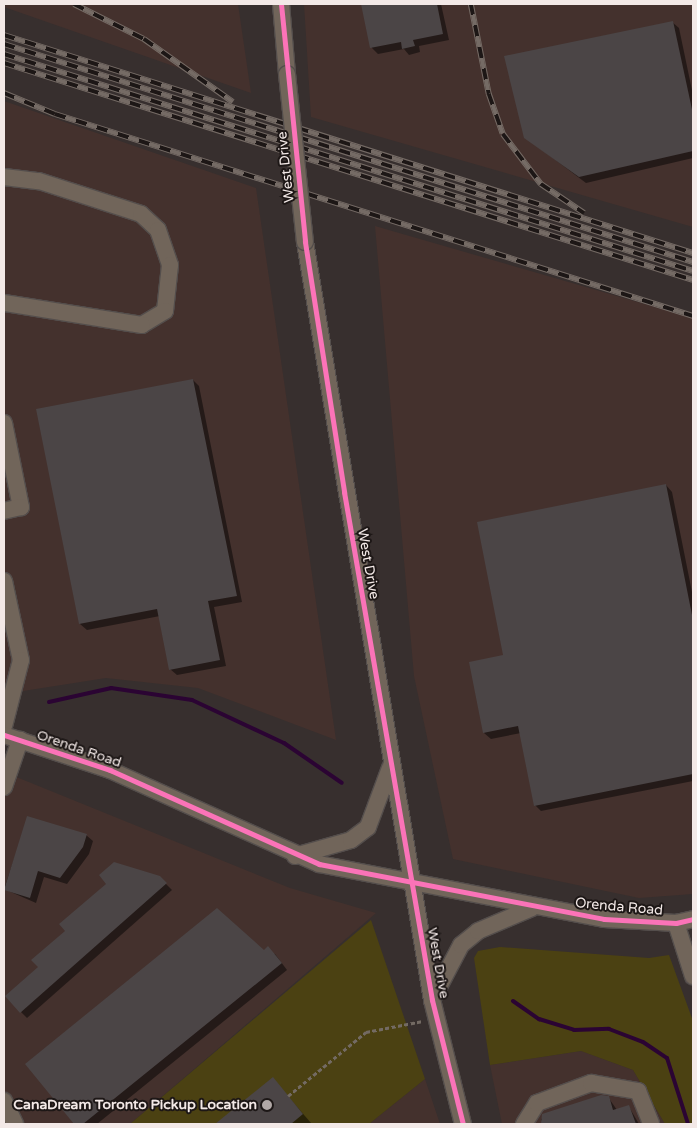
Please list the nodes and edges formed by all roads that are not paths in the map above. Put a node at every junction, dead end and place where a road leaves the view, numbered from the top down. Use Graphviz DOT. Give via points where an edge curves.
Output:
graph roads {
  1 [pos="281,4"];
  2 [pos="4,177"];
  3 [pos="4,303"];
  4 [pos="4,423"];
  5 [pos="4,511"];
  6 [pos="4,580"];
  7 [pos="4,726"];
  8 [pos="4,735"];
  9 [pos="20,740"];
  10 [pos="391,763"];
  11 [pos="4,787"];
  12 [pos="295,856"];
  13 [pos="412,884"];
  14 [pos="532,908"];
  15 [pos="693,918"];
  16 [pos="676,922"];
  17 [pos="693,976"];
  18 [pos="432,1000"];
  19 [pos="4,1101"];
  20 [pos="15,1124"];
  21 [pos="462,1124"];
  22 [pos="524,1124"];
  23 [pos="651,1124"];
  1 -- 10 [label="street, West Drive, bridge" via="305,242"];
  2 -- 3 [label="street" via="39,181 141,214 158,230 170,265 165,311 142,325"];
  4 -- 5 [label="street" via="21,507"];
  6 -- 7 [label="street" via="21,660"];
  8 -- 9 [label="street, Orenda Road"];
  9 -- 11 [label="street"];
  9 -- 12 [label="street, Orenda Road" via="110,770"];
  10 -- 12 [label="street" via="368,827 351,840"];
  10 -- 13 [label="street, West Drive"];
  12 -- 13 [label="street, Orenda Road"];
  13 -- 14 [label="street, Orenda Road"];
  13 -- 18 [label="street, West Drive"];
  14 -- 16 [label="street, Orenda Road"];
  14 -- 18 [label="street" via="478,931 461,945"];
  15 -- 16 [label="street, Orenda Road"];
  16 -- 17 [label="street"];
  18 -- 21 [label="street, West Drive"];
  19 -- 20 [label="street"];
  22 -- 23 [label="street" via="537,1103 591,1083 638,1091"];
}
